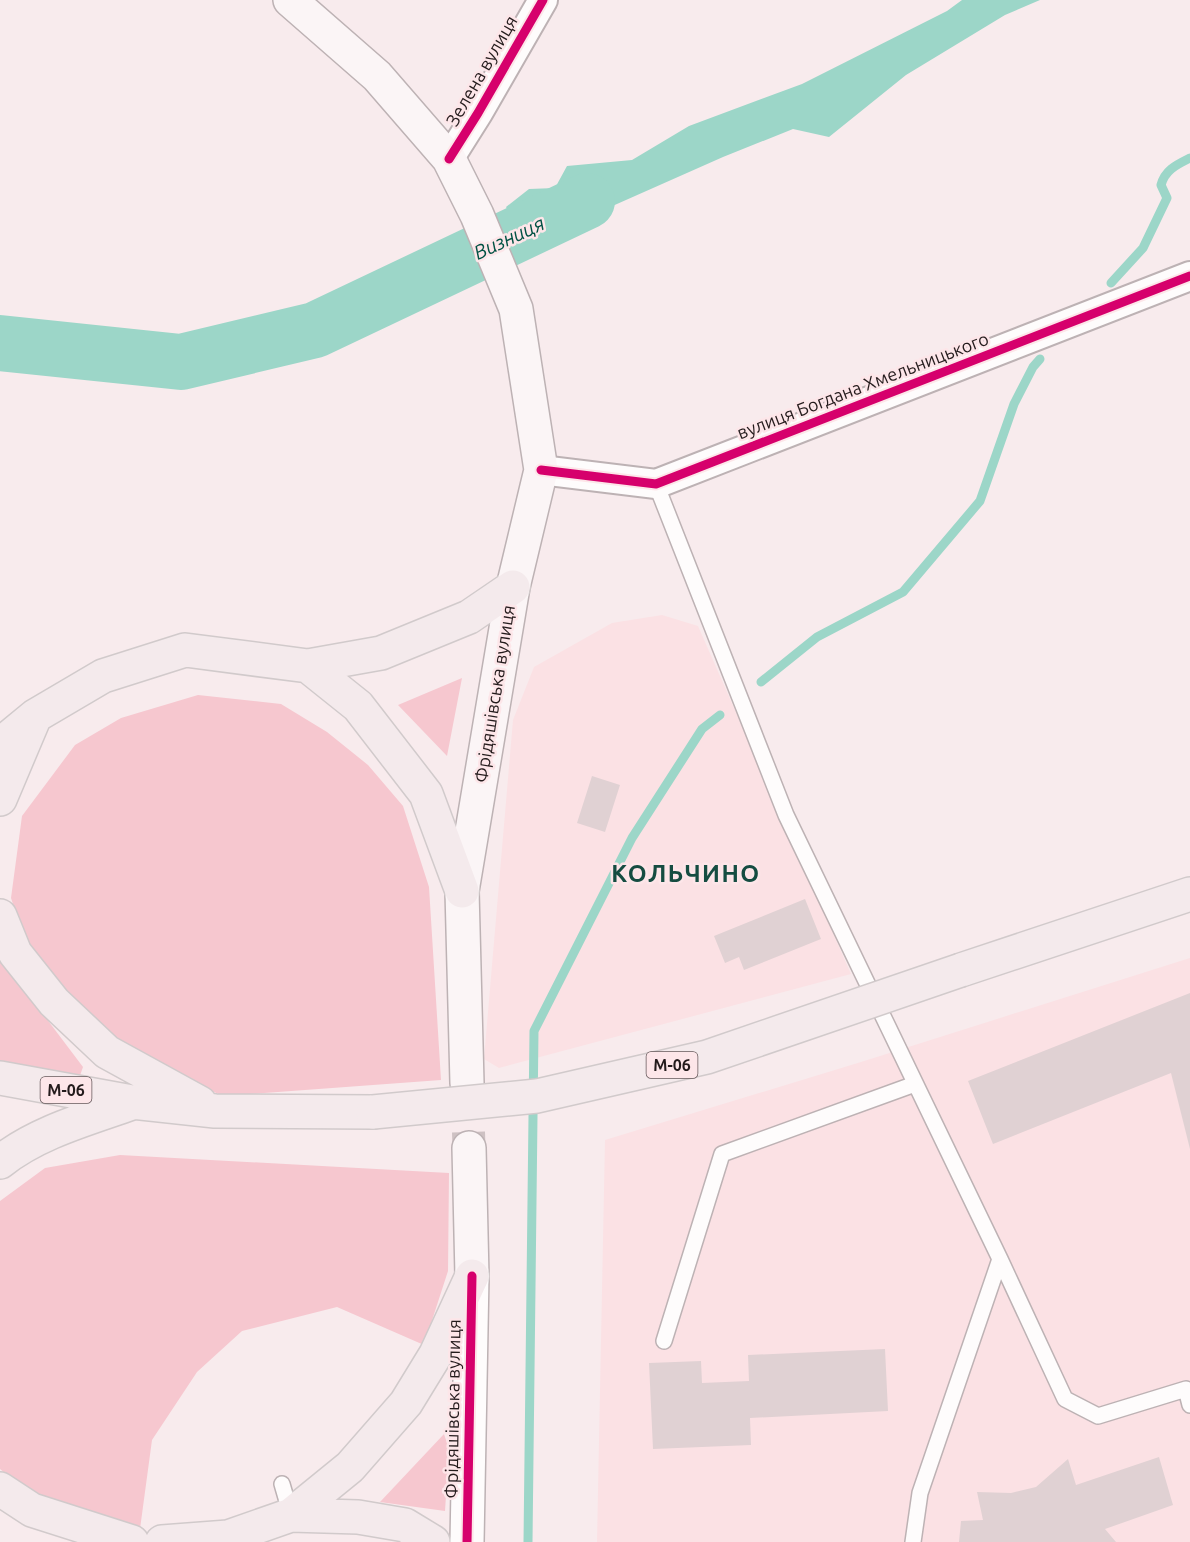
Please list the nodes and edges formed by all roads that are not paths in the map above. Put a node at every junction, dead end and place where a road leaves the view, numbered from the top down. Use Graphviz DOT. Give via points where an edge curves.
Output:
graph roads {
  1 [pos="290,0"];
  2 [pos="543,0"];
  3 [pos="449,159"];
  4 [pos="1190,276"];
  5 [pos="541,470"];
  6 [pos="656,484"];
  7 [pos="513,587"];
  8 [pos="308,666"];
  9 [pos="35,716"];
  10 [pos="0,745"];
  11 [pos="0,799"];
  12 [pos="462,891"];
  13 [pos="1190,894"];
  14 [pos="0,916"];
  15 [pos="0,1078"];
  16 [pos="467,1083"];
  17 [pos="915,1084"];
  18 [pos="132,1102"];
  19 [pos="215,1111"];
  20 [pos="469,1148"];
  21 [pos="0,1162"];
  22 [pos="1000,1259"];
  23 [pos="472,1276"];
  24 [pos="664,1341"];
  25 [pos="1190,1405"];
  26 [pos="282,1484"];
  27 [pos="0,1489"];
  28 [pos="291,1515"];
  29 [pos="132,1542"];
  30 [pos="162,1542"];
  31 [pos="433,1542"];
  32 [pos="467,1542"];
  33 [pos="913,1542"];
  1 -- 3 [label="main road, Фрідяшівська вулиця" via="377,76"];
  2 -- 3 [label="street, Зелена вулиця"];
  3 -- 5 [label="main road, Фрідяшівська вулиця" via="516,309"];
  4 -- 6 [label="street, вулиця Богдана Хмельницького"];
  5 -- 6 [label="street, вулиця Богдана Хмельницького"];
  5 -- 7 [label="main road, Фрідяшівська вулиця"];
  6 -- 17 [label="lane" via="786,815"];
  7 -- 8 [label="highway" via="469,617 381,653"];
  7 -- 12 [label="main road, Фрідяшівська вулиця"];
  8 -- 9 [label="highway" via="185,650 103,676"];
  8 -- 12 [label="highway" via="358,706 426,794"];
  9 -- 10 [label="highway"];
  9 -- 11 [label="highway"];
  12 -- 16 [label="main road, Фрідяшівська вулиця"];
  13 -- 19 [label="highway, М-06, bridge" via="707,1057 537,1096 373,1112"];
  14 -- 19 [label="highway" via="15,953 54,1002 107,1052"];
  15 -- 18 [label="highway, М-06"];
  17 -- 22 [label="lane"];
  17 -- 24 [label="lane" via="722,1154"];
  18 -- 19 [label="highway, М-06"];
  18 -- 21 [label="highway" via="44,1135"];
  20 -- 23 [label="main road, Фрідяшівська вулиця"];
  22 -- 25 [label="lane" via="1065,1399 1098,1416 1186,1389"];
  22 -- 33 [label="lane" via="920,1493"];
  23 -- 28 [label="highway" via="436,1354 406,1403 350,1467"];
  23 -- 32 [label="street, Фрідяшівська вулиця"];
  26 -- 28 [label="lane"];
  27 -- 29 [label="highway" via="32,1510"];
  28 -- 30 [label="highway" via="228,1537"];
  28 -- 31 [label="highway" via="358,1517 405,1525"];
}
